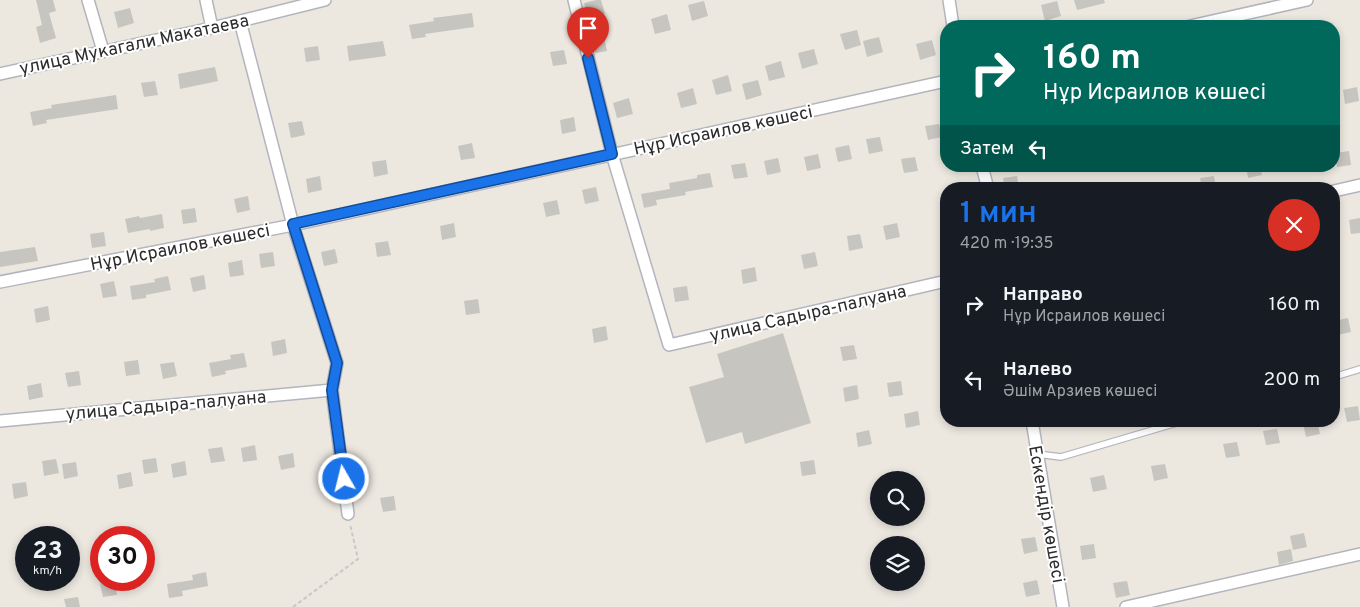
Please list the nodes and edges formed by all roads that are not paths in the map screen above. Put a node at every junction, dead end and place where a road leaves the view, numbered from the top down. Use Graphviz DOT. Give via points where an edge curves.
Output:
graph roads {
  1 [pos="88,0"];
  2 [pos="206,0"];
  3 [pos="325,0"];
  4 [pos="574,0"];
  5 [pos="949,0"];
  6 [pos="1307,0"];
  7 [pos="952,20"];
  8 [pos="1217,20"];
  9 [pos="240,21"];
  10 [pos="212,28"];
  11 [pos="103,51"];
  12 [pos="0,74"];
  13 [pos="940,82"];
  14 [pos="612,154"];
  15 [pos="1360,185"];
  16 [pos="1340,190"];
  17 [pos="293,224"];
  18 [pos="0,282"];
  19 [pos="940,282"];
  20 [pos="1360,369"];
  21 [pos="1340,375"];
  22 [pos="332,390"];
  23 [pos="0,421"];
  24 [pos="1033,427"];
  25 [pos="1162,427"];
  26 [pos="1037,454"];
  27 [pos="348,514"];
  28 [pos="1360,554"];
  29 [pos="1063,607"];
  30 [pos="1126,607"];
  1 -- 11 [label="street"];
  2 -- 10 [label="street"];
  3 -- 9 [label="street, улица Мукагали Макатаева"];
  4 -- 14 [label="street"];
  5 -- 7 [label="street"];
  6 -- 8 [label="street"];
  9 -- 10 [label="street, улица Мукагали Макатаева"];
  9 -- 17 [label="street"];
  10 -- 11 [label="street, улица Мукагали Макатаева"];
  11 -- 12 [label="street, улица Мукагали Макатаева"];
  13 -- 14 [label="street, Нұр Исраилов көшесі"];
  14 -- 17 [label="street, Нұр Исраилов көшесі"];
  14 -- 19 [label="street, улица Садыра-палуана" via="669,345"];
  15 -- 16 [label="street"];
  17 -- 18 [label="street, Нұр Исраилов көшесі"];
  17 -- 22 [label="street" via="337,363"];
  20 -- 21 [label="lane"];
  22 -- 23 [label="street, улица Садыра-палуана"];
  22 -- 27 [label="street"];
  24 -- 26 [label="street, Ескендір көшесі"];
  25 -- 26 [label="lane" via="1061,457"];
  26 -- 29 [label="street, Ескендір көшесі"];
  28 -- 30 [label="street"];
}
